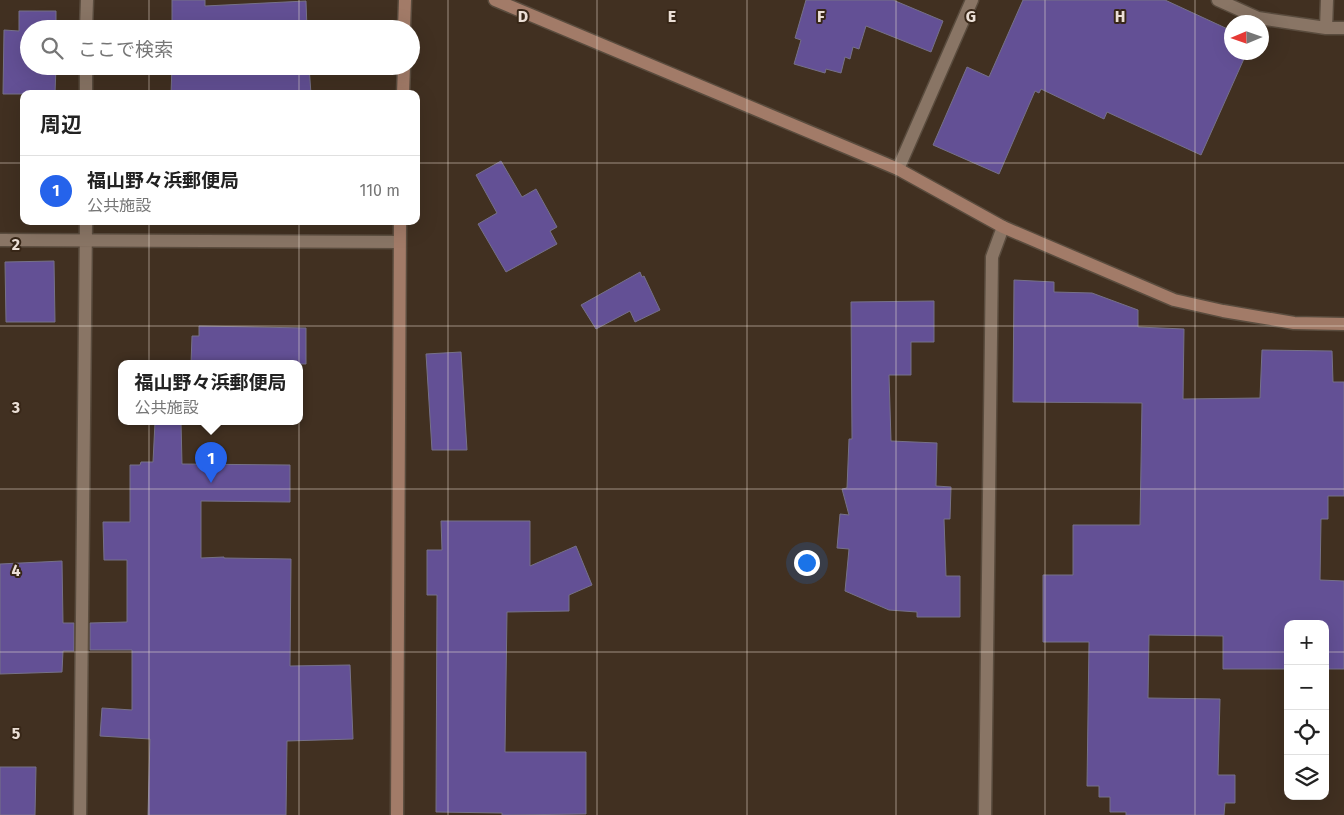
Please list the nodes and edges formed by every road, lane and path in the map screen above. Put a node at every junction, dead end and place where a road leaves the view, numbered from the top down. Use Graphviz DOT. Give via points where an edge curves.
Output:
graph roads {
  1 [pos="86,0"];
  2 [pos="405,0"];
  3 [pos="495,0"];
  4 [pos="972,0"];
  5 [pos="1218,0"];
  6 [pos="1327,0"];
  7 [pos="86,20"];
  8 [pos="404,20"];
  9 [pos="1326,28"];
  10 [pos="1344,28"];
  11 [pos="86,75"];
  12 [pos="404,75"];
  13 [pos="86,90"];
  14 [pos="403,90"];
  15 [pos="898,169"];
  16 [pos="86,225"];
  17 [pos="400,225"];
  18 [pos="1003,227"];
  19 [pos="0,240"];
  20 [pos="86,240"];
  21 [pos="399,242"];
  22 [pos="1344,324"];
  23 [pos="80,815"];
  24 [pos="397,815"];
  25 [pos="985,815"];
  1 -- 7 [label="street"];
  2 -- 8 [label="street"];
  3 -- 15 [label="street"];
  4 -- 15 [label="street"];
  5 -- 9 [label="street" via="1258,18"];
  6 -- 9 [label="street"];
  9 -- 10 [label="street"];
  11 -- 13 [label="street"];
  12 -- 14 [label="street"];
  15 -- 18 [label="street"];
  16 -- 20 [label="street"];
  17 -- 21 [label="street"];
  18 -- 22 [label="street" via="1174,300 1294,323"];
  18 -- 25 [label="street" via="992,257"];
  19 -- 20 [label="street"];
  20 -- 21 [label="street"];
  20 -- 23 [label="street"];
  21 -- 24 [label="street"];
}
